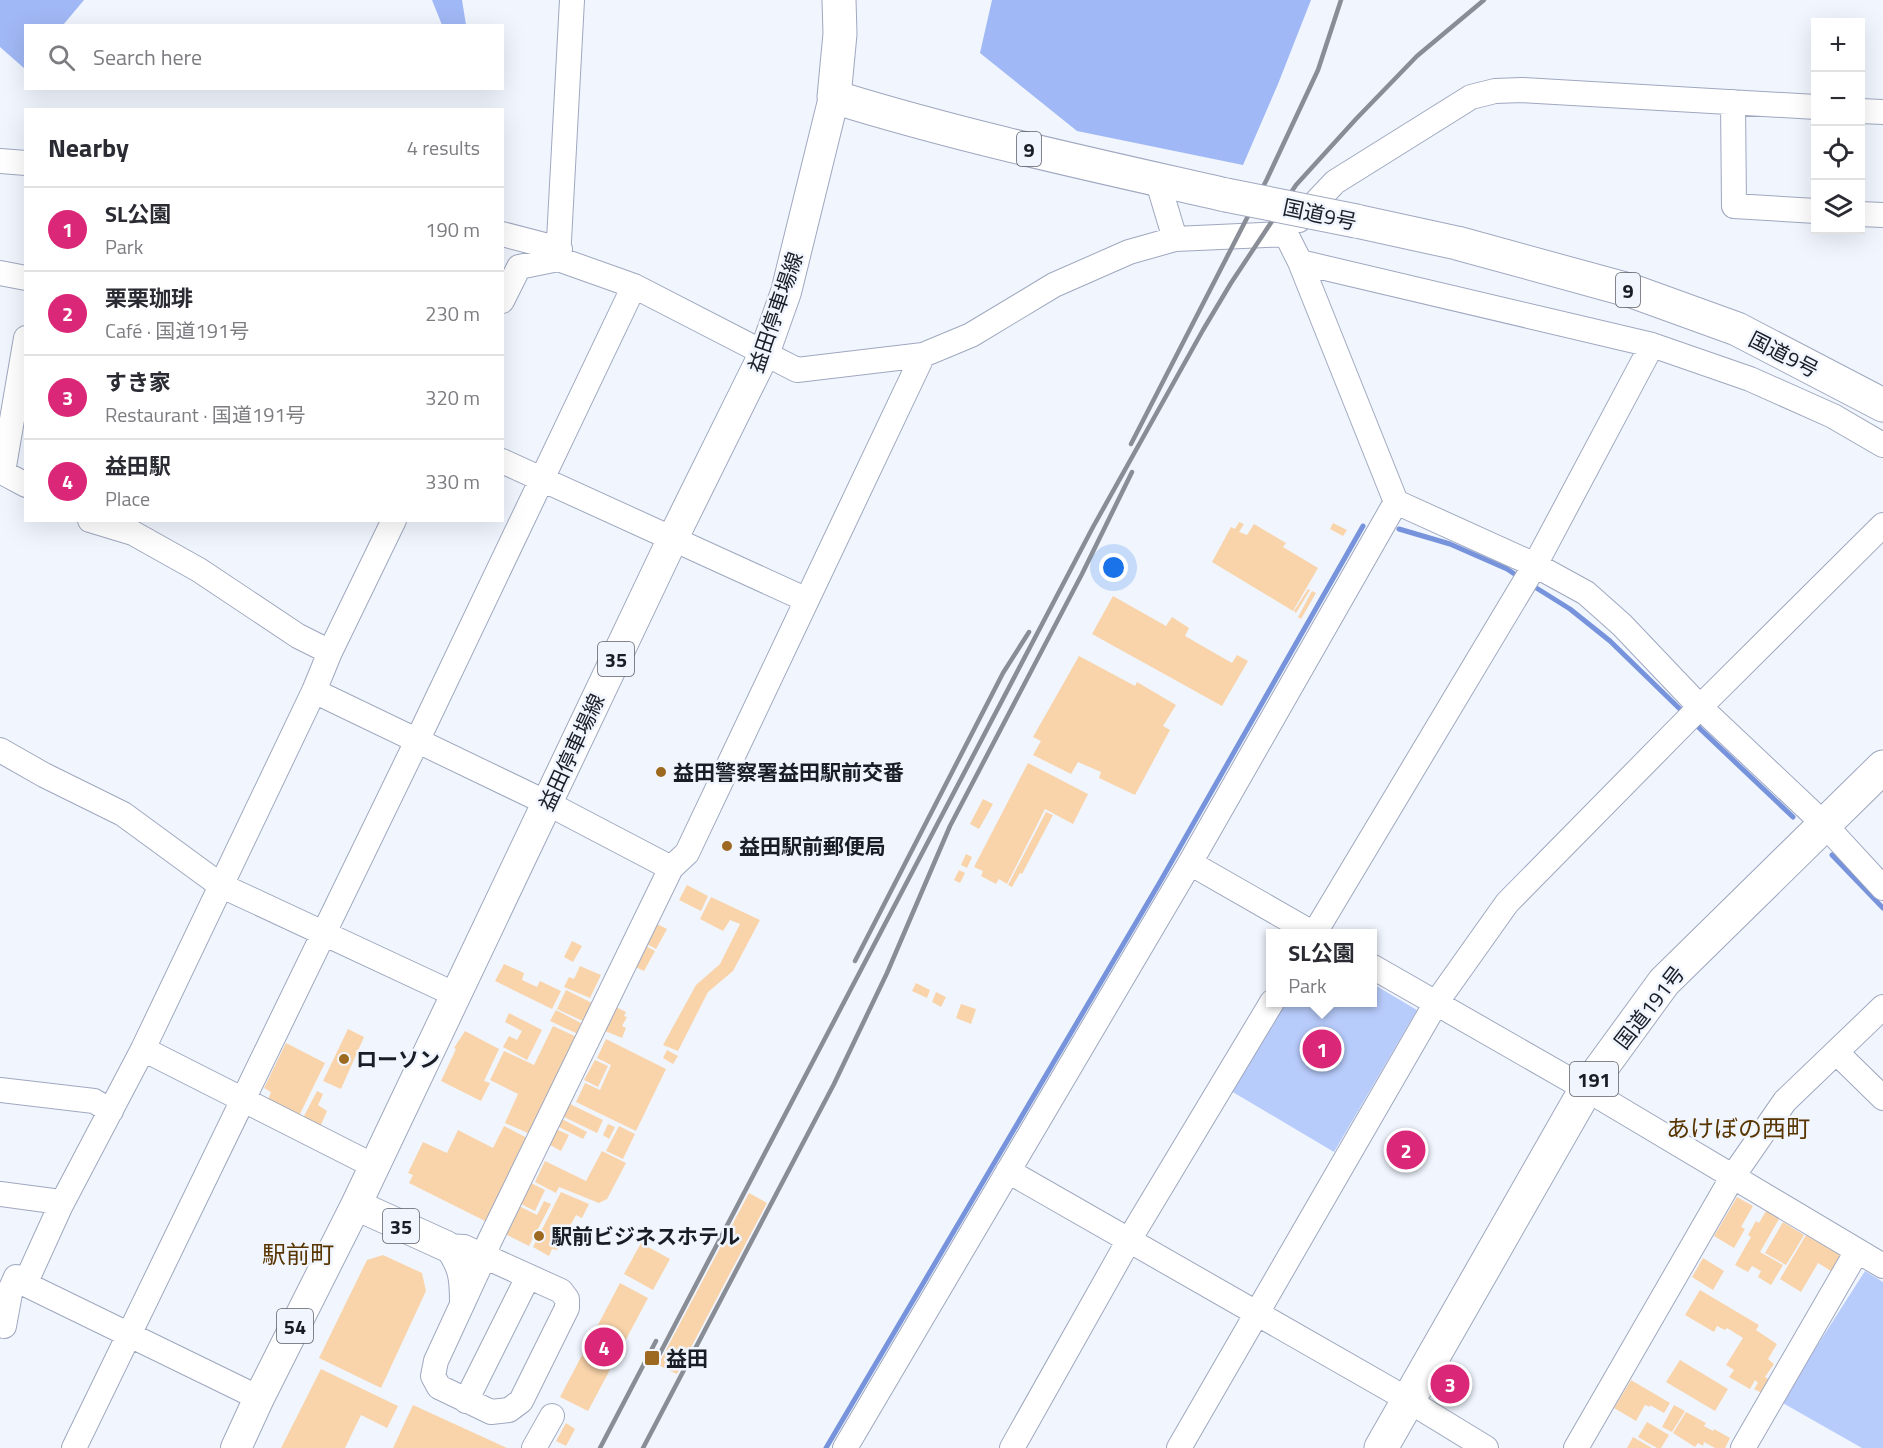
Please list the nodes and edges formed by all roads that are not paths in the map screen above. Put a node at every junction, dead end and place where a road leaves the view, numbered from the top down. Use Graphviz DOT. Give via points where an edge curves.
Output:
graph roads {
  1 [pos="572,0"];
  2 [pos="838,0"];
  3 [pos="834,97"];
  4 [pos="1733,102"];
  5 [pos="1811,107"];
  6 [pos="1865,111"];
  7 [pos="1883,112"];
  8 [pos="0,161"];
  9 [pos="24,163"];
  10 [pos="1157,179"];
  11 [pos="1811,211"];
  12 [pos="1865,214"];
  13 [pos="1883,215"];
  14 [pos="1286,234"];
  15 [pos="504,235"];
  16 [pos="1175,239"];
  17 [pos="559,254"];
  18 [pos="1300,262"];
  19 [pos="0,273"];
  20 [pos="24,278"];
  21 [pos="634,286"];
  22 [pos="504,297"];
  23 [pos="1652,345"];
  24 [pos="24,349"];
  25 [pos="764,354"];
  26 [pos="923,355"];
  27 [pos="1883,405"];
  28 [pos="1883,445"];
  29 [pos="504,462"];
  30 [pos="1,471"];
  31 [pos="542,479"];
  32 [pos="24,484"];
  33 [pos="1396,502"];
  34 [pos="97,522"];
  35 [pos="393,522"];
  36 [pos="1883,525"];
  37 [pos="673,538"];
  38 [pos="1535,565"];
  39 [pos="807,600"];
  40 [pos="330,652"];
  41 [pos="314,691"];
  42 [pos="1700,707"];
  43 [pos="417,741"];
  44 [pos="0,750"];
  45 [pos="1883,766"];
  46 [pos="547,803"];
  47 [pos="1824,824"];
  48 [pos="1190,863"];
  49 [pos="671,868"];
  50 [pos="220,885"];
  51 [pos="1883,888"];
  52 [pos="1307,929"];
  53 [pos="1316,929"];
  54 [pos="324,933"];
  55 [pos="1377,969"];
  56 [pos="456,994"];
  57 [pos="1436,1004"];
  58 [pos="1269,1007"];
  59 [pos="1883,1007"];
  60 [pos="143,1049"];
  61 [pos="1836,1052"];
  62 [pos="1586,1089"];
  63 [pos="0,1090"];
  64 [pos="1883,1098"];
  65 [pos="244,1100"];
  66 [pos="111,1111"];
  67 [pos="374,1166"];
  68 [pos="1008,1171"];
  69 [pos="1732,1176"];
  70 [pos="0,1194"];
  71 [pos="356,1205"];
  72 [pos="60,1207"];
  73 [pos="1129,1240"];
  74 [pos="446,1246"];
  75 [pos="1857,1251"];
  76 [pos="484,1257"];
  77 [pos="1883,1266"];
  78 [pos="14,1276"];
  79 [pos="528,1277"];
  80 [pos="462,1306"];
  81 [pos="1257,1314"];
  82 [pos="0,1325"];
  83 [pos="130,1335"];
  84 [pos="259,1398"];
  85 [pos="466,1401"];
  86 [pos="1409,1401"];
  87 [pos="552,1416"];
  88 [pos="74,1448"];
  89 [pos="236,1448"];
  90 [pos="534,1448"];
  91 [pos="845,1448"];
  92 [pos="1012,1448"];
  93 [pos="1179,1448"];
  94 [pos="1381,1448"];
  95 [pos="1486,1448"];
  96 [pos="1576,1448"];
  97 [pos="1743,1448"];
  1 -- 17 [label="street"];
  2 -- 3 [label="highway" via="840,34"];
  3 -- 10 [label="highway, 国道9号 / 9" via="900,118"];
  3 -- 25 [label="main road, 益田停車場線 / 35" via="786,292"];
  4 -- 5 [label="street"];
  4 -- 11 [label="street" via="1734,206"];
  4 -- 14 [label="street" via="1522,90 1471,97 1335,182"];
  6 -- 7 [label="street"];
  8 -- 9 [label="street"];
  10 -- 16 [label="street"];
  10 -- 27 [label="highway, 国道9号 / 9, bridge" via="1457,243 1632,291 1737,330"];
  12 -- 13 [label="street"];
  14 -- 16 [label="street"];
  14 -- 18 [label="street"];
  15 -- 17 [label="street"];
  16 -- 26 [label="street" via="1129,252 1054,285 970,335"];
  17 -- 21 [label="street"];
  17 -- 22 [label="street" via="519,267"];
  18 -- 23 [label="street"];
  18 -- 33 [label="street"];
  19 -- 20 [label="street"];
  21 -- 25 [label="street"];
  21 -- 31 [label="street"];
  23 -- 28 [label="street" via="1750,379 1833,416"];
  23 -- 38 [label="street"];
  24 -- 30 [label="street"];
  25 -- 26 [label="street" via="797,370"];
  25 -- 37 [label="main road, 益田停車場線 / 35"];
  26 -- 39 [label="street"];
  29 -- 31 [label="street"];
  30 -- 32 [label="street"];
  31 -- 37 [label="street"];
  31 -- 43 [label="street"];
  33 -- 38 [label="street"];
  33 -- 48 [label="street"];
  34 -- 40 [label="street" via="133,533"];
  35 -- 40 [label="street"];
  36 -- 42 [label="street"];
  37 -- 39 [label="street"];
  37 -- 46 [label="main road, 益田停車場線 / 35"];
  38 -- 42 [label="street" via="1586,593"];
  38 -- 53 [label="street"];
  39 -- 49 [label="street" via="687,853"];
  40 -- 41 [label="street"];
  41 -- 43 [label="street"];
  41 -- 50 [label="street"];
  42 -- 47 [label="street"];
  42 -- 57 [label="street" via="1507,903"];
  43 -- 46 [label="street"];
  43 -- 54 [label="street"];
  44 -- 50 [label="street" via="123,814"];
  45 -- 47 [label="highway, 国道191号 / 191"];
  46 -- 49 [label="street"];
  46 -- 56 [label="main road, 益田停車場線 / 35"];
  47 -- 51 [label="street"];
  47 -- 62 [label="highway, 国道191号 / 191" via="1664,982"];
  48 -- 52 [label="street"];
  48 -- 68 [label="street"];
  49 -- 76 [label="street"];
  50 -- 54 [label="street"];
  50 -- 60 [label="street"];
  54 -- 56 [label="street"];
  54 -- 65 [label="street"];
  55 -- 57 [label="street"];
  56 -- 67 [label="main road, 益田停車場線 / 35"];
  57 -- 62 [label="street"];
  57 -- 81 [label="street"];
  58 -- 73 [label="street"];
  59 -- 61 [label="street"];
  60 -- 65 [label="street"];
  60 -- 66 [label="street"];
  61 -- 64 [label="street"];
  61 -- 69 [label="street" via="1785,1101"];
  62 -- 69 [label="street"];
  62 -- 86 [label="highway, 国道191号 / 191"];
  63 -- 66 [label="street" via="94,1101"];
  65 -- 67 [label="street"];
  65 -- 83 [label="street"];
  66 -- 72 [label="street"];
  67 -- 71 [label="main road, 益田停車場線 / 35"];
  68 -- 73 [label="street"];
  68 -- 91 [label="street"];
  69 -- 75 [label="street"];
  69 -- 96 [label="street"];
  70 -- 72 [label="street" via="53,1202"];
  71 -- 74 [label="main road, 35"];
  71 -- 84 [label="main road, 54"];
  72 -- 78 [label="street"];
  73 -- 81 [label="street"];
  73 -- 92 [label="street"];
  74 -- 76 [label="street" via="464,1247"];
  74 -- 80 [label="street" via="458,1265"];
  75 -- 77 [label="street"];
  75 -- 97 [label="street"];
  76 -- 79 [label="street"];
  76 -- 80 [label="street"];
  78 -- 82 [label="street" via="4,1326"];
  78 -- 83 [label="street"];
  79 -- 85 [label="street"];
  79 -- 85 [label="street" via="561,1291 567,1308 521,1401 509,1410 491,1412"];
  80 -- 85 [label="street" via="433,1376 439,1387"];
  81 -- 86 [label="street"];
  81 -- 93 [label="street"];
  83 -- 84 [label="street"];
  83 -- 88 [label="street"];
  84 -- 89 [label="main road, 54"];
  86 -- 94 [label="highway, 国道191号 / 191"];
  86 -- 95 [label="street"];
  87 -- 90 [label="street"];
}
